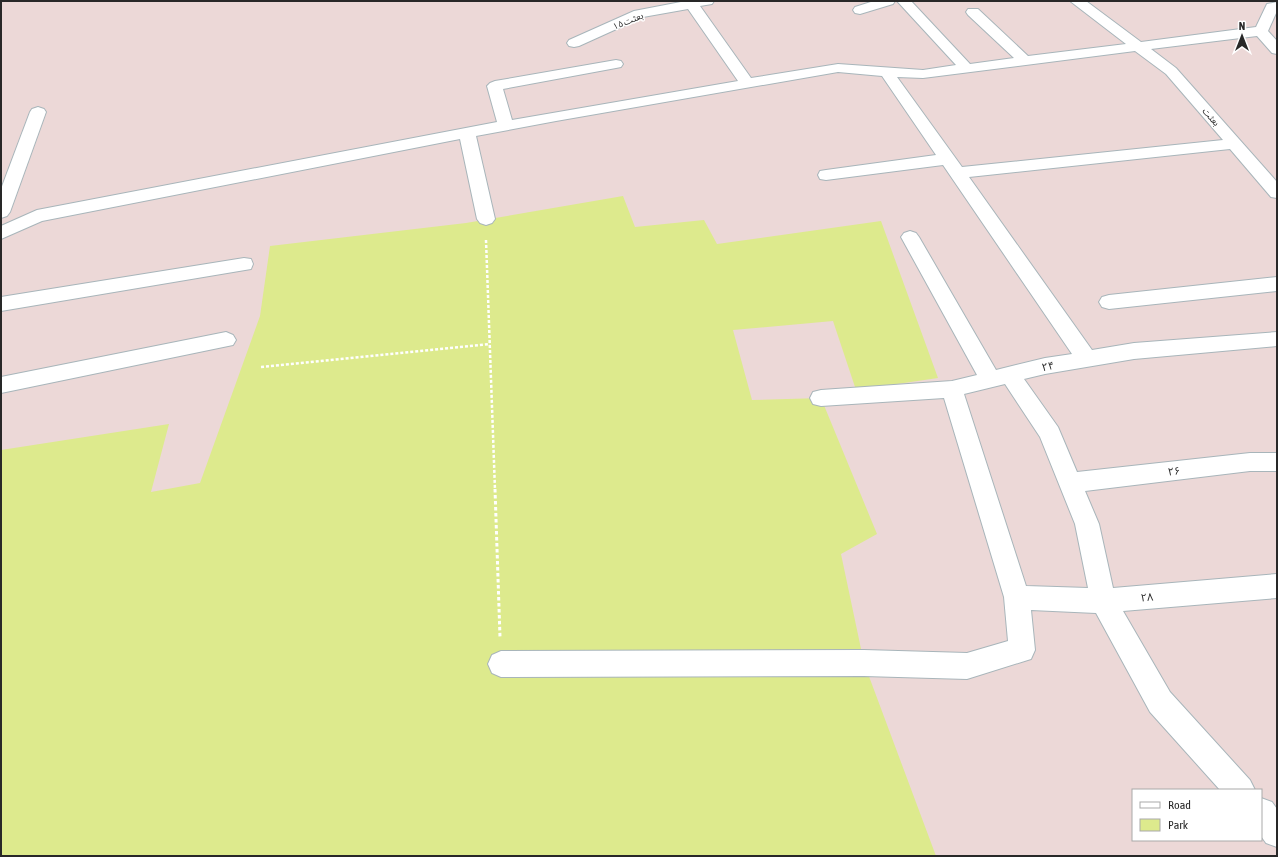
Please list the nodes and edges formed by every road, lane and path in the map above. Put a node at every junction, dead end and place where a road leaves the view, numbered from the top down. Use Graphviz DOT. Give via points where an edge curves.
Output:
graph roads {
  1 [pos="707,1"];
  2 [pos="888,1"];
  3 [pos="904,1"];
  4 [pos="1077,1"];
  5 [pos="691,4"];
  6 [pos="1277,6"];
  7 [pos="860,10"];
  8 [pos="973,12"];
  9 [pos="1261,31"];
  10 [pos="574,43"];
  11 [pos="1140,47"];
  12 [pos="1277,50"];
  13 [pos="1025,61"];
  14 [pos="616,64"];
  15 [pos="966,68"];
  16 [pos="886,71"];
  17 [pos="747,83"];
  18 [pos="38,112"];
  19 [pos="506,125"];
  20 [pos="467,133"];
  21 [pos="1235,144"];
  22 [pos="952,166"];
  23 [pos="826,176"];
  24 [pos="1277,192"];
  25 [pos="1,212"];
  26 [pos="486,219"];
  27 [pos="1,233"];
  28 [pos="910,237"];
  29 [pos="244,264"];
  30 [pos="1277,284"];
  31 [pos="1109,302"];
  32 [pos="1,304"];
  33 [pos="1277,339"];
  34 [pos="226,340"];
  35 [pos="490,344"];
  36 [pos="1087,359"];
  37 [pos="261,367"];
  38 [pos="1000,377"];
  39 [pos="1,386"];
  40 [pos="952,389"];
  41 [pos="821,398"];
  42 [pos="1277,462"];
  43 [pos="1071,484"];
  44 [pos="1277,586"];
  45 [pos="1017,597"];
  46 [pos="1103,601"];
  47 [pos="501,664"];
  48 [pos="1239,789"];
  49 [pos="1262,814"];
  50 [pos="1277,832"];
  1 -- 5 [label="street, بعثت ۱۵"];
  2 -- 7 [label="street"];
  3 -- 15 [label="street"];
  4 -- 11 [label="street, بعثت"];
  5 -- 10 [label="street, بعثت ۱۵" via="639,14"];
  5 -- 17 [label="street"];
  6 -- 9 [label="street" via="1272,7"];
  8 -- 13 [label="street"];
  9 -- 11 [label="street"];
  9 -- 12 [label="street"];
  11 -- 13 [label="street"];
  11 -- 21 [label="street, بعثت" via="1171,71"];
  13 -- 15 [label="street"];
  14 -- 19 [label="street" via="495,86"];
  15 -- 16 [label="street" via="923,74"];
  16 -- 17 [label="street" via="838,68"];
  16 -- 22 [label="street"];
  17 -- 19 [label="street"];
  18 -- 25 [label="street"];
  19 -- 20 [label="street"];
  20 -- 26 [label="street"];
  20 -- 27 [label="street" via="37,216"];
  21 -- 22 [label="street"];
  21 -- 24 [label="street, بعثت"];
  22 -- 23 [label="street"];
  22 -- 36 [label="street"];
  26 -- 35 [label="path"];
  28 -- 38 [label="street"];
  29 -- 32 [label="street"];
  30 -- 31 [label="street"];
  33 -- 36 [label="street, ۲۴" via="1141,351"];
  34 -- 39 [label="street"];
  35 -- 37 [label="path"];
  35 -- 47 [label="path"];
  36 -- 38 [label="street, ۲۴"];
  38 -- 40 [label="street, ۲۴"];
  38 -- 43 [label="street" via="1050,432"];
  40 -- 41 [label="street, ۲۴"];
  40 -- 45 [label="street"];
  42 -- 43 [label="street, ۲۶" via="1250,462"];
  43 -- 46 [label="street" via="1087,524"];
  44 -- 46 [label="street, ۲۸"];
  45 -- 46 [label="street, ۲۸"];
  45 -- 47 [label="street" via="1022,650 967,666 864,663"];
  46 -- 48 [label="street" via="1160,702"];
  49 -- 50 [label="street"];
}
